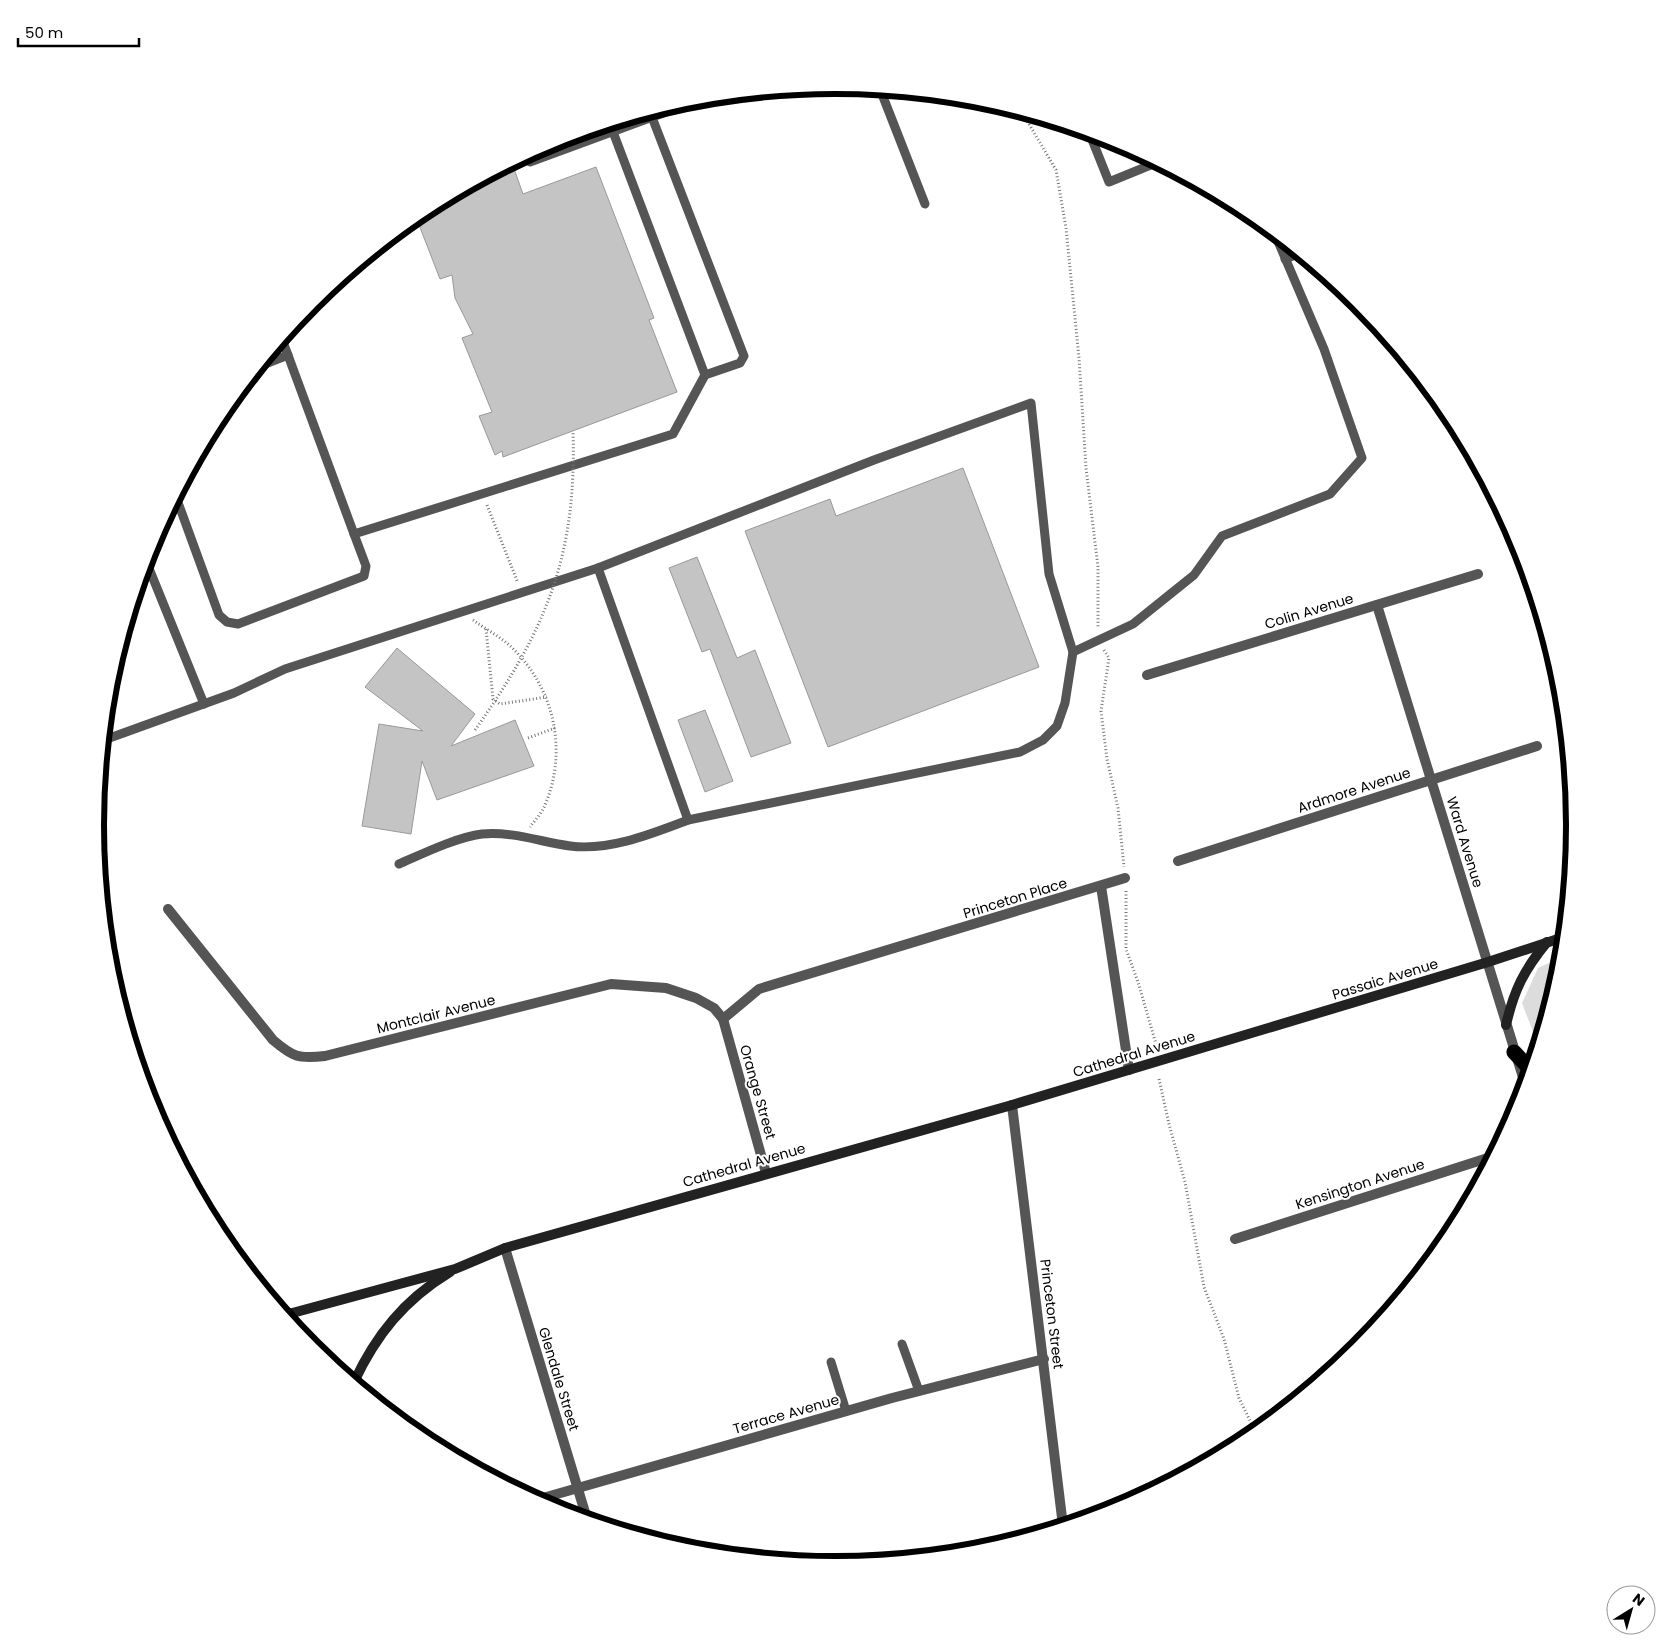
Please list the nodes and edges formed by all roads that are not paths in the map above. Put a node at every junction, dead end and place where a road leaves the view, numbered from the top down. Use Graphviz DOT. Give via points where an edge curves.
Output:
graph roads {
  1 [pos="882,95"];
  2 [pos="653,117"];
  3 [pos="612,129"];
  4 [pos="593,135"];
  5 [pos="1093,141"];
  6 [pos="530,162"];
  7 [pos="1150,165"];
  8 [pos="925,204"];
  9 [pos="1279,243"];
  10 [pos="1294,255"];
  11 [pos="1285,258"];
  12 [pos="284,345"];
  13 [pos="288,355"];
  14 [pos="270,362"];
  15 [pos="705,374"];
  16 [pos="179,505"];
  17 [pos="354,534"];
  18 [pos="598,568"];
  19 [pos="150,571"];
  20 [pos="1478,574"];
  21 [pos="1377,605"];
  22 [pos="1073,652"];
  23 [pos="1147,675"];
  24 [pos="204,704"];
  25 [pos="110,738"];
  26 [pos="1538,746"];
  27 [pos="1431,780"];
  28 [pos="688,820"];
  29 [pos="1178,860"];
  30 [pos="399,864"];
  31 [pos="1124,878"];
  32 [pos="1101,886"];
  33 [pos="168,909"];
  34 [pos="1557,938"];
  35 [pos="1547,942"];
  36 [pos="1488,962"];
  37 [pos="723,1019"];
  38 [pos="1506,1025"];
  39 [pos="1213,1045"];
  40 [pos="1514,1052"];
  41 [pos="1526,1065"];
  42 [pos="1130,1070"];
  43 [pos="1522,1076"];
  44 [pos="1012,1105"];
  45 [pos="1486,1159"];
  46 [pos="766,1173"];
  47 [pos="1235,1239"];
  48 [pos="505,1248"];
  49 [pos="455,1269"];
  50 [pos="292,1313"];
  51 [pos="902,1344"];
  52 [pos="1044,1359"];
  53 [pos="831,1362"];
  54 [pos="356,1377"];
  55 [pos="918,1391"];
  56 [pos="846,1411"];
  57 [pos="577,1488"];
  58 [pos="547,1497"];
  59 [pos="585,1511"];
  60 [pos="1062,1520"];
  1 -- 8 [label="lane"];
  2 -- 15 [label="lane" via="744,356 740,363"];
  3 -- 15 [label="lane"];
  4 -- 6 [label="lane"];
  5 -- 7 [label="lane" via="1109,182"];
  9 -- 11 [label="lane"];
  10 -- 11 [label="lane"];
  11 -- 22 [label="lane" via="1324,349 1362,458 1330,494 1222,536 1194,574 1132,624"];
  12 -- 13 [label="lane"];
  13 -- 14 [label="lane"];
  13 -- 17 [label="lane"];
  15 -- 17 [label="lane" via="673,434"];
  16 -- 17 [label="lane" via="219,616 238,624 364,576 366,566"];
  18 -- 22 [label="lane" via="874,460 1031,403 1049,574"];
  18 -- 24 [label="lane" via="285,670"];
  18 -- 28 [label="lane"];
  19 -- 24 [label="lane"];
  20 -- 21 [label="street, Colin Avenue"];
  21 -- 23 [label="street, Colin Avenue"];
  21 -- 27 [label="street, Ward Avenue"];
  22 -- 28 [label="lane" via="1065,703 1057,726 1043,740 1020,752"];
  24 -- 25 [label="lane"];
  26 -- 27 [label="street, Ardmore Avenue"];
  27 -- 29 [label="street, Ardmore Avenue"];
  27 -- 36 [label="street, Ward Avenue"];
  28 -- 30 [label="lane" via="614,844 572,846 482,834 435,848"];
  31 -- 32 [label="street"];
  32 -- 37 [label="street, Princeton Place" via="759,989"];
  32 -- 42 [label="street"];
  33 -- 37 [label="street, Montclair Avenue" via="273,1040 289,1054 302,1058 325,1056 611,984 666,988 696,998 714,1008"];
  34 -- 35 [label="main road, Passaic Avenue"];
  35 -- 36 [label="main road, Passaic Avenue"];
  35 -- 38 [label="main road" via="1517,986"];
  36 -- 38 [label="street, Ward Avenue"];
  36 -- 39 [label="main road, Passaic Avenue"];
  37 -- 46 [label="street, Orange Street"];
  38 -- 40 [label="street, Ward Avenue"];
  39 -- 42 [label="main road, Cathedral Avenue"];
  40 -- 41 [label="highway"];
  40 -- 43 [label="street, Ward Avenue"];
  42 -- 44 [label="main road, Cathedral Avenue"];
  44 -- 46 [label="main road, Cathedral Avenue"];
  44 -- 52 [label="street, Princeton Street"];
  45 -- 47 [label="street, Kensington Avenue"];
  46 -- 48 [label="main road, Cathedral Avenue"];
  48 -- 49 [label="main road, Cathedral Avenue"];
  48 -- 57 [label="street, Glendale Street"];
  49 -- 50 [label="main road, Cathedral Avenue"];
  49 -- 54 [label="main road" via="396,1314 368,1351"];
  51 -- 55 [label="lane"];
  52 -- 55 [label="street, Terrace Avenue"];
  52 -- 60 [label="street, Princeton Street"];
  53 -- 56 [label="lane"];
  55 -- 56 [label="street, Terrace Avenue"];
  56 -- 57 [label="street, Terrace Avenue"];
  57 -- 58 [label="street, Terrace Avenue"];
  57 -- 59 [label="street, Glendale Street"];
}
